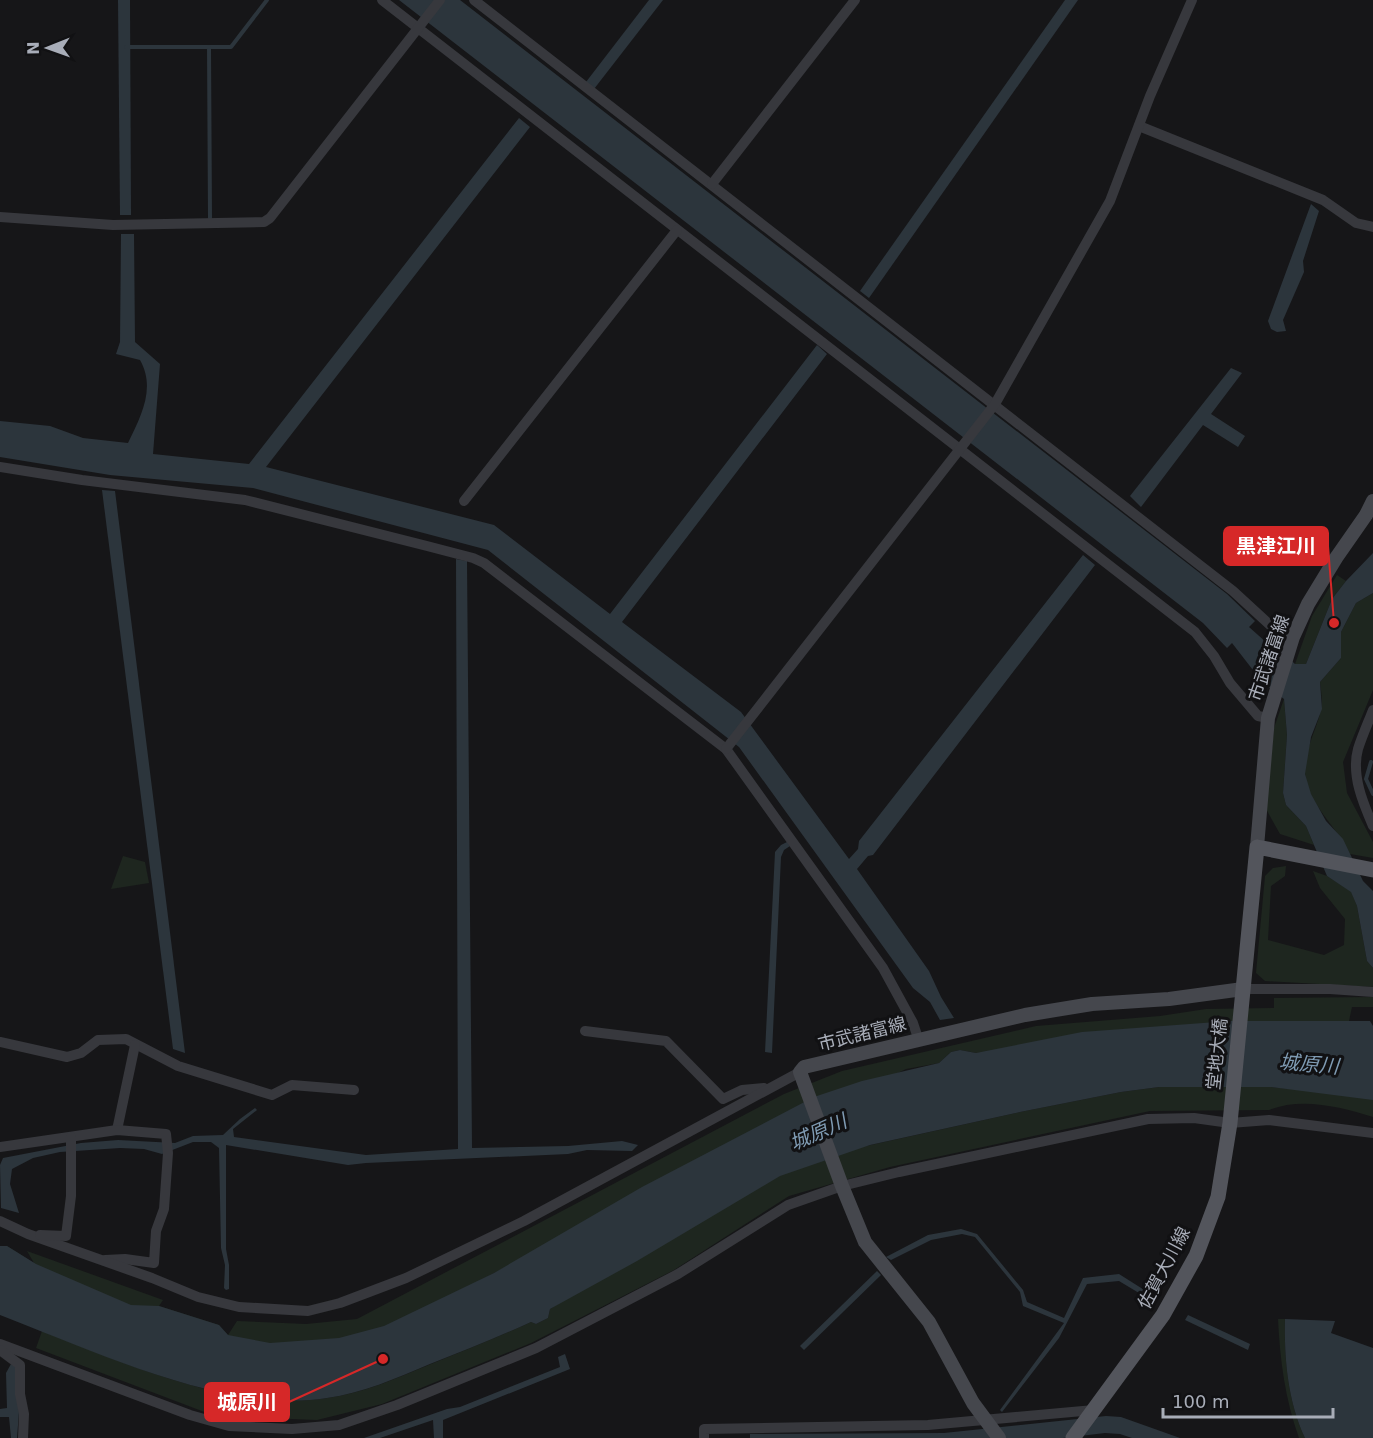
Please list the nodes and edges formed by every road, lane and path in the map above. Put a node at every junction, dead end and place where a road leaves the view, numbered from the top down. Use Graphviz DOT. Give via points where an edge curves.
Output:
graph roads {
  1 [pos="382,0"];
  2 [pos="440,0"];
  3 [pos="474,0"];
  4 [pos="855,0"];
  5 [pos="1192,0"];
  6 [pos="420,27"];
  7 [pos="1139,126"];
  8 [pos="712,184"];
  9 [pos="0,217"];
  10 [pos="1373,227"];
  11 [pos="677,230"];
  12 [pos="994,405"];
  13 [pos="963,446"];
  14 [pos="0,467"];
  15 [pos="464,501"];
  16 [pos="1373,501"];
  17 [pos="1291,643"];
  18 [pos="1373,710"];
  19 [pos="1270,712"];
  20 [pos="728,747"];
  21 [pos="1373,826"];
  22 [pos="1257,847"];
  23 [pos="1373,870"];
  24 [pos="1243,989"];
  25 [pos="1373,992"];
  26 [pos="585,1031"];
  27 [pos="918,1038"];
  28 [pos="0,1042"];
  29 [pos="135,1045"];
  30 [pos="800,1074"];
  31 [pos="770,1087"];
  32 [pos="354,1090"];
  33 [pos="1230,1123"];
  34 [pos="117,1130"];
  35 [pos="1373,1133"];
  36 [pos="71,1139"];
  37 [pos="0,1147"];
  38 [pos="842,1186"];
  39 [pos="0,1221"];
  40 [pos="28,1234"];
  41 [pos="102,1261"];
  42 [pos="0,1344"];
  43 [pos="0,1350"];
  44 [pos="1093,1412"];
  45 [pos="987,1421"];
  46 [pos="23,1438"];
  47 [pos="704,1438"];
  48 [pos="999,1438"];
  49 [pos="1073,1438"];
  1 -- 6 [label="street"];
  2 -- 6 [label="street"];
  3 -- 8 [label="street"];
  4 -- 8 [label="street"];
  5 -- 7 [label="street"];
  6 -- 9 [label="street" via="264,222 113,225"];
  6 -- 11 [label="street"];
  7 -- 10 [label="street" via="1323,200 1356,223"];
  7 -- 12 [label="street" via="1110,201"];
  8 -- 12 [label="street"];
  11 -- 13 [label="street"];
  11 -- 15 [label="street"];
  12 -- 13 [label="street"];
  12 -- 17 [label="street" via="1233,591"];
  13 -- 19 [label="street" via="1195,632 1230,684 1258,716"];
  13 -- 20 [label="street"];
  14 -- 20 [label="street" via="245,500 473,558 500,574"];
  16 -- 17 [label="main road, 市武諸富線" via="1308,604"];
  17 -- 19 [label="main road, 市武諸富線"];
  18 -- 21 [label="street" via="1357,751 1356,775"];
  19 -- 22 [label="main road, 市武諸富線"];
  20 -- 27 [label="street" via="883,968"];
  22 -- 23 [label="main road"];
  22 -- 24 [label="main road"];
  24 -- 25 [label="street"];
  24 -- 27 [label="main road, 市武諸富線" via="1092,1004"];
  24 -- 33 [label="main road, 堂地大橋"];
  26 -- 31 [label="street" via="666,1041 723,1099 741,1090"];
  27 -- 30 [label="main road, 市武諸富線" via="804,1067"];
  28 -- 29 [label="street" via="67,1057 81,1053 98,1040 126,1039"];
  29 -- 32 [label="street" via="178,1066 272,1095 292,1085"];
  29 -- 34 [label="street"];
  30 -- 31 [label="street"];
  30 -- 38 [label="main road"];
  31 -- 41 [label="street" via="524,1221 406,1278 340,1303 308,1311 239,1307 198,1297"];
  33 -- 35 [label="street" via="1269,1120"];
  33 -- 38 [label="street" via="1194,1118 1148,1119"];
  33 -- 44 [label="main road, 佐賀大川線" via="1218,1197 1196,1256 1163,1315"];
  34 -- 36 [label="street"];
  34 -- 41 [label="street" via="166,1134 164,1209 156,1231 154,1263 125,1258"];
  36 -- 37 [label="street"];
  36 -- 40 [label="street" via="66,1236"];
  38 -- 42 [label="street" via="788,1205 678,1274 536,1347 339,1425 292,1429 229,1426 169,1408"];
  38 -- 45 [label="main road" via="865,1242 929,1322"];
  39 -- 40 [label="street"];
  40 -- 41 [label="street"];
  43 -- 46 [label="street" via="20,1365"];
  44 -- 45 [label="street"];
  44 -- 49 [label="main road, 佐賀大川線"];
  45 -- 47 [label="street" via="704,1429"];
  45 -- 48 [label="main road"];
}
